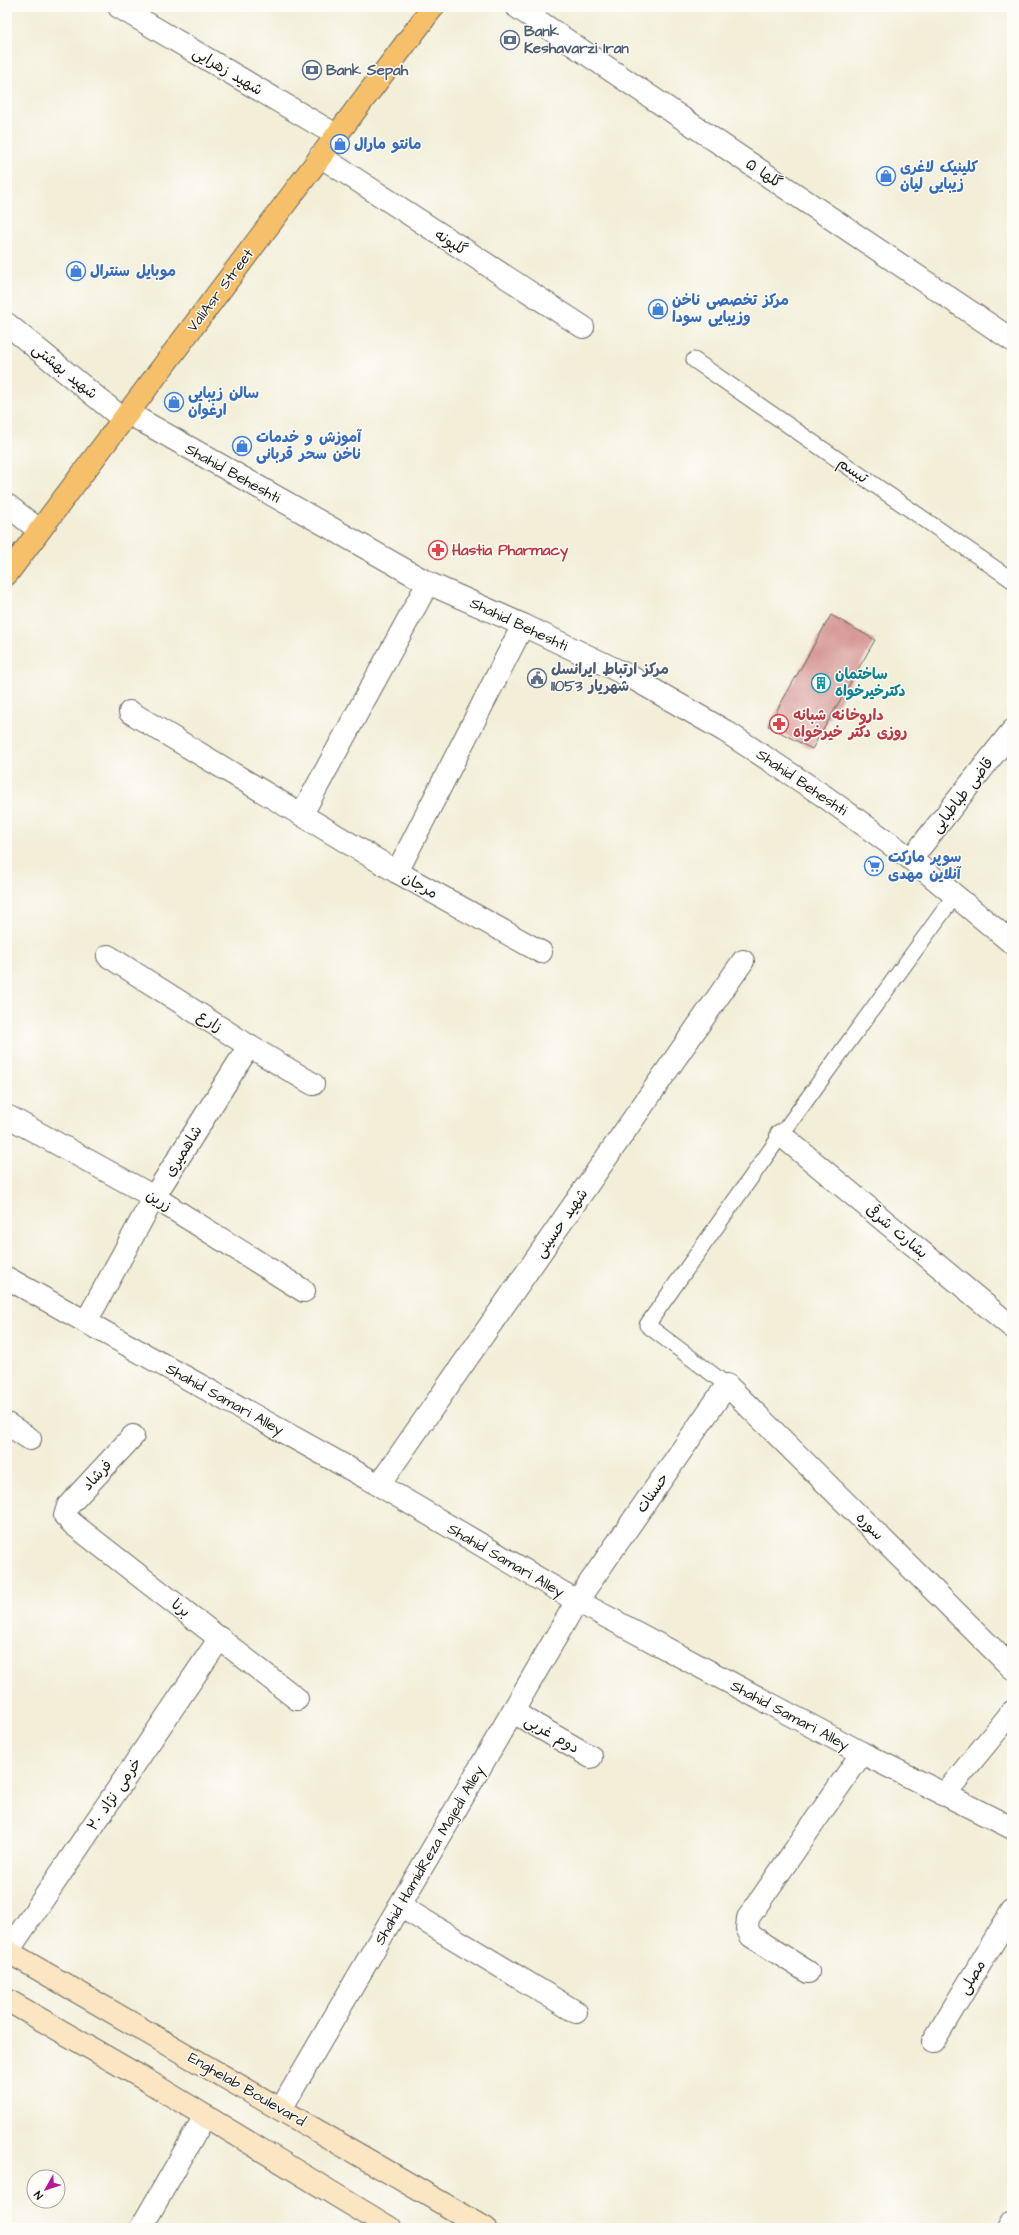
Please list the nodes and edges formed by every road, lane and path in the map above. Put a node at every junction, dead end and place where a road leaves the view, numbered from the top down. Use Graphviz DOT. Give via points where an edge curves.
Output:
graph roads {
  1 [pos="120,7"];
  2 [pos="517,7"];
  3 [pos="429,9"];
  4 [pos="336,135"];
  5 [pos="320,156"];
  6 [pos="7,324"];
  7 [pos="583,327"];
  8 [pos="1012,340"];
  9 [pos="694,360"];
  10 [pos="126,416"];
  11 [pos="7,505"];
  12 [pos="39,530"];
  13 [pos="7,574"];
  14 [pos="1012,580"];
  15 [pos="428,582"];
  16 [pos="523,625"];
  17 [pos="130,712"];
  18 [pos="1012,731"];
  19 [pos="302,814"];
  20 [pos="911,859"];
  21 [pos="397,872"];
  22 [pos="956,894"];
  23 [pos="1012,943"];
  24 [pos="541,952"];
  25 [pos="108,956"];
  26 [pos="743,961"];
  27 [pos="250,1046"];
  28 [pos="313,1084"];
  29 [pos="9,1117"];
  30 [pos="781,1135"];
  31 [pos="154,1197"];
  32 [pos="7,1278"];
  33 [pos="304,1291"];
  34 [pos="86,1322"];
  35 [pos="1012,1328"];
  36 [pos="727,1385"];
  37 [pos="7,1424"];
  38 [pos="133,1436"];
  39 [pos="30,1439"];
  40 [pos="379,1485"];
  41 [pos="65,1516"];
  42 [pos="577,1601"];
  43 [pos="220,1638"];
  44 [pos="1012,1668"];
  45 [pos="298,1699"];
  46 [pos="513,1712"];
  47 [pos="1012,1712"];
  48 [pos="862,1753"];
  49 [pos="591,1757"];
  50 [pos="944,1795"];
  51 [pos="1012,1828"];
  52 [pos="400,1906"];
  53 [pos="1012,1911"];
  54 [pos="7,1951"];
  55 [pos="808,1972"];
  56 [pos="7,2000"];
  57 [pos="576,2012"];
  58 [pos="933,2042"];
  59 [pos="281,2109"];
  60 [pos="205,2116"];
  61 [pos="1012,2220"];
  62 [pos="141,2228"];
  63 [pos="390,2228"];
  64 [pos="485,2228"];
  65 [pos="1008,2228"];
  1 -- 4 [label="street, شهید زهرایی"];
  2 -- 8 [label="street, گلها ۵"];
  3 -- 4 [label="main road, ValiAsr Street"];
  4 -- 5 [label="main road, ValiAsr Street"];
  5 -- 7 [label="street, گلپونه"];
  5 -- 10 [label="main road, ValiAsr Street"];
  6 -- 10 [label="street, شهید بهشتی"];
  9 -- 14 [label="lane, تبسم"];
  10 -- 12 [label="main road, ValiAsr Street"];
  10 -- 15 [label="street, Shahid Beheshti"];
  11 -- 12 [label="street"];
  12 -- 13 [label="main road, ValiAsr Street"];
  15 -- 16 [label="street, Shahid Beheshti"];
  15 -- 19 [label="street"];
  16 -- 20 [label="street, Shahid Beheshti" via="628,676 726,731 824,796"];
  16 -- 21 [label="street"];
  17 -- 19 [label="street"];
  18 -- 20 [label="street, قاضی طباطبایی"];
  19 -- 21 [label="street, مرجان"];
  20 -- 22 [label="street, Shahid Beheshti"];
  21 -- 24 [label="street, مرجان"];
  22 -- 23 [label="street, Shahid Beheshti"];
  22 -- 30 [label="lane"];
  25 -- 27 [label="street, زارع"];
  26 -- 40 [label="street, شهید حسینی"];
  27 -- 28 [label="street, زارع"];
  27 -- 31 [label="street, شاهمیری"];
  29 -- 31 [label="street, زرین"];
  30 -- 35 [label="street, بشارت شرقی"];
  30 -- 36 [label="lane" via="647,1325"];
  31 -- 33 [label="street, زرین"];
  31 -- 34 [label="street, شاهمیری"];
  32 -- 34 [label="street, Shahid Samari Alley"];
  34 -- 40 [label="street, Shahid Samari Alley"];
  36 -- 42 [label="street, حسنات"];
  36 -- 44 [label="street, سوره"];
  37 -- 39 [label="street"];
  38 -- 41 [label="street, فرشاد" via="68,1506"];
  40 -- 42 [label="street, Shahid Samari Alley"];
  41 -- 43 [label="street, برنا"];
  42 -- 46 [label="street, Shahid HamidReza Majedi Alley"];
  42 -- 48 [label="street, Shahid Samari Alley"];
  43 -- 45 [label="street, برنا"];
  43 -- 54 [label="street, خرمی نژاد ۲۰"];
  46 -- 49 [label="street, دوم غربی"];
  46 -- 52 [label="street, Shahid HamidReza Majedi Alley"];
  47 -- 50 [label="street"];
  48 -- 50 [label="street, Shahid Samari Alley"];
  48 -- 55 [label="street" via="748,1918 747,1928 751,1936"];
  50 -- 51 [label="street, Shahid Samari Alley"];
  52 -- 57 [label="street"];
  52 -- 59 [label="street, Shahid HamidReza Majedi Alley"];
  53 -- 58 [label="street, مصلی"];
  54 -- 59 [label="main road, Enghelab Boulevard"];
  56 -- 60 [label="main road"];
  59 -- 64 [label="main road, Enghelab Boulevard"];
  60 -- 62 [label="street"];
  60 -- 63 [label="main road"];
  61 -- 65 [label="street"];
}
